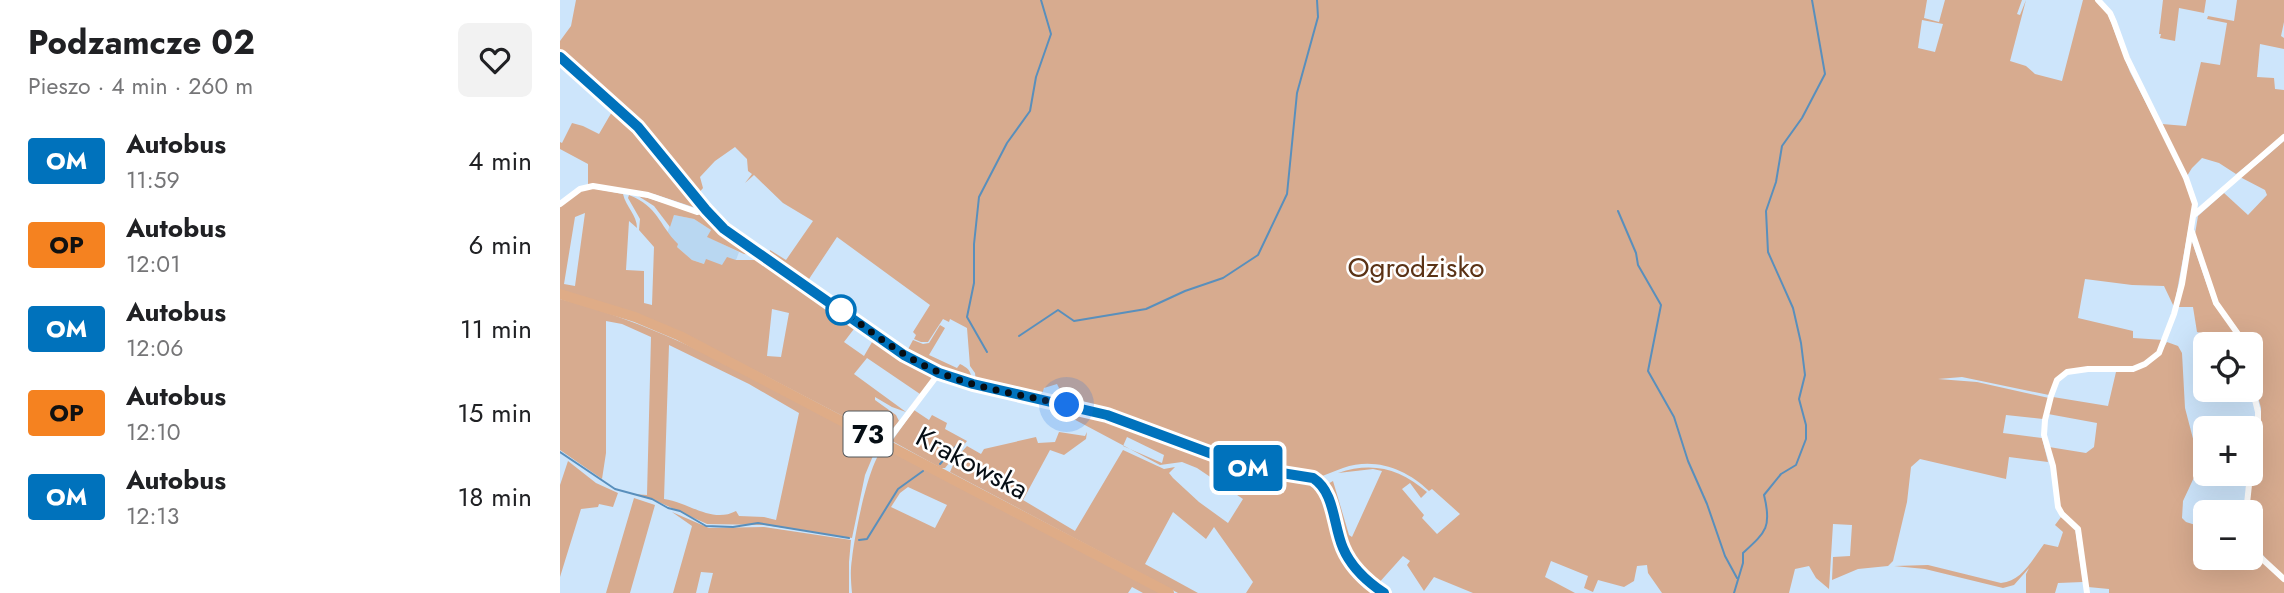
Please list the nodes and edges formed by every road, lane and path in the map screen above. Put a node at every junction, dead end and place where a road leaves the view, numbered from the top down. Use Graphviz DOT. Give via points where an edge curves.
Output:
graph roads {
  1 [pos="2098,0"];
  2 [pos="560,57"];
  3 [pos="2284,138"];
  4 [pos="560,204"];
  5 [pos="706,210"];
  6 [pos="2194,215"];
  7 [pos="2192,230"];
  8 [pos="560,294"];
  9 [pos="2237,332"];
  10 [pos="939,373"];
  11 [pos="2256,402"];
  12 [pos="886,443"];
  13 [pos="2247,500"];
  14 [pos="2263,560"];
  15 [pos="2284,579"];
  16 [pos="1169,593"];
  17 [pos="1384,593"];
  18 [pos="2087,593"];
  1 -- 6 [label="street" via="2110,13 2141,90 2186,178"];
  2 -- 5 [label="street" via="638,127"];
  3 -- 6 [label="street"];
  4 -- 5 [label="street" via="580,189 593,186 648,195 697,212"];
  5 -- 10 [label="street" via="734,236 904,355"];
  6 -- 7 [label="street"];
  7 -- 9 [label="street" via="2216,303"];
  7 -- 18 [label="street" via="2174,314 2159,353 2133,369 2067,372 2057,380 2051,396 2044,435 2058,507 2078,529"];
  8 -- 12 [label="main road, Krakowska / 73" via="680,336"];
  10 -- 12 [label="street"];
  10 -- 17 [label="street" via="1107,415 1250,468 1313,478 1327,493 1348,557 1361,575"];
  11 -- 13 [label="street" via="2258,424"];
  12 -- 16 [label="main road, Krakowska / 73"];
  14 -- 15 [label="street"];
}
